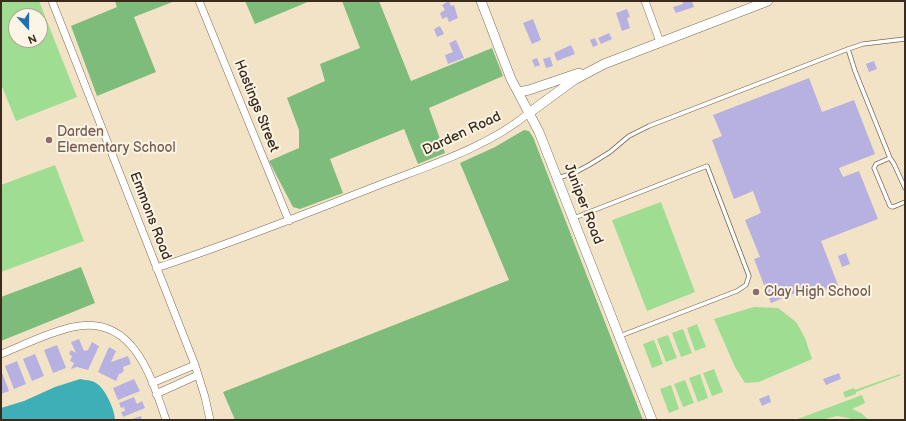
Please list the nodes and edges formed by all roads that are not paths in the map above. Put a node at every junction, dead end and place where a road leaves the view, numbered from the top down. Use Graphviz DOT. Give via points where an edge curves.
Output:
graph roads {
  1 [pos="52,1"];
  2 [pos="199,1"];
  3 [pos="481,1"];
  4 [pos="644,1"];
  5 [pos="768,1"];
  6 [pos="905,38"];
  7 [pos="660,42"];
  8 [pos="848,49"];
  9 [pos="604,64"];
  10 [pos="518,92"];
  11 [pos="529,113"];
  12 [pos="890,158"];
  13 [pos="558,178"];
  14 [pos="905,188"];
  15 [pos="905,202"];
  16 [pos="573,219"];
  17 [pos="289,220"];
  18 [pos="156,268"];
  19 [pos="619,336"];
  20 [pos="1,354"];
  21 [pos="194,365"];
  22 [pos="198,375"];
  23 [pos="152,383"];
  24 [pos="156,394"];
  25 [pos="166,420"];
  26 [pos="210,420"];
  27 [pos="652,420"];
  1 -- 18 [label="street, Emmons Road"];
  2 -- 17 [label="street, Hastings Street"];
  3 -- 10 [label="street, Juniper Road"];
  4 -- 7 [label="street"];
  5 -- 7 [label="street, Darden Road"];
  6 -- 8 [label="lane" via="863,44"];
  7 -- 9 [label="street, Darden Road"];
  8 -- 12 [label="lane"];
  8 -- 13 [label="lane" via="649,126 629,136 589,165"];
  9 -- 10 [label="street"];
  9 -- 11 [label="street, Darden Road" via="574,80"];
  10 -- 11 [label="street, Juniper Road"];
  11 -- 13 [label="street, Juniper Road"];
  11 -- 17 [label="street, Darden Road" via="502,134 485,142"];
  12 -- 14 [label="lane"];
  12 -- 15 [label="lane" via="876,164 874,168 890,206"];
  13 -- 16 [label="street, Juniper Road"];
  16 -- 19 [label="street, Juniper Road"];
  16 -- 19 [label="lane" via="707,166 748,276 746,285 737,291"];
  17 -- 18 [label="street, Darden Road"];
  18 -- 21 [label="street, Emmons Road"];
  19 -- 27 [label="street, Juniper Road"];
  20 -- 23 [label="street" via="72,327 100,326 119,334 133,346 142,359"];
  21 -- 22 [label="street, Emmons Road"];
  21 -- 23 [label="street"];
  22 -- 24 [label="street"];
  22 -- 26 [label="street, Emmons Road"];
  23 -- 24 [label="street"];
  24 -- 25 [label="street"];
}
